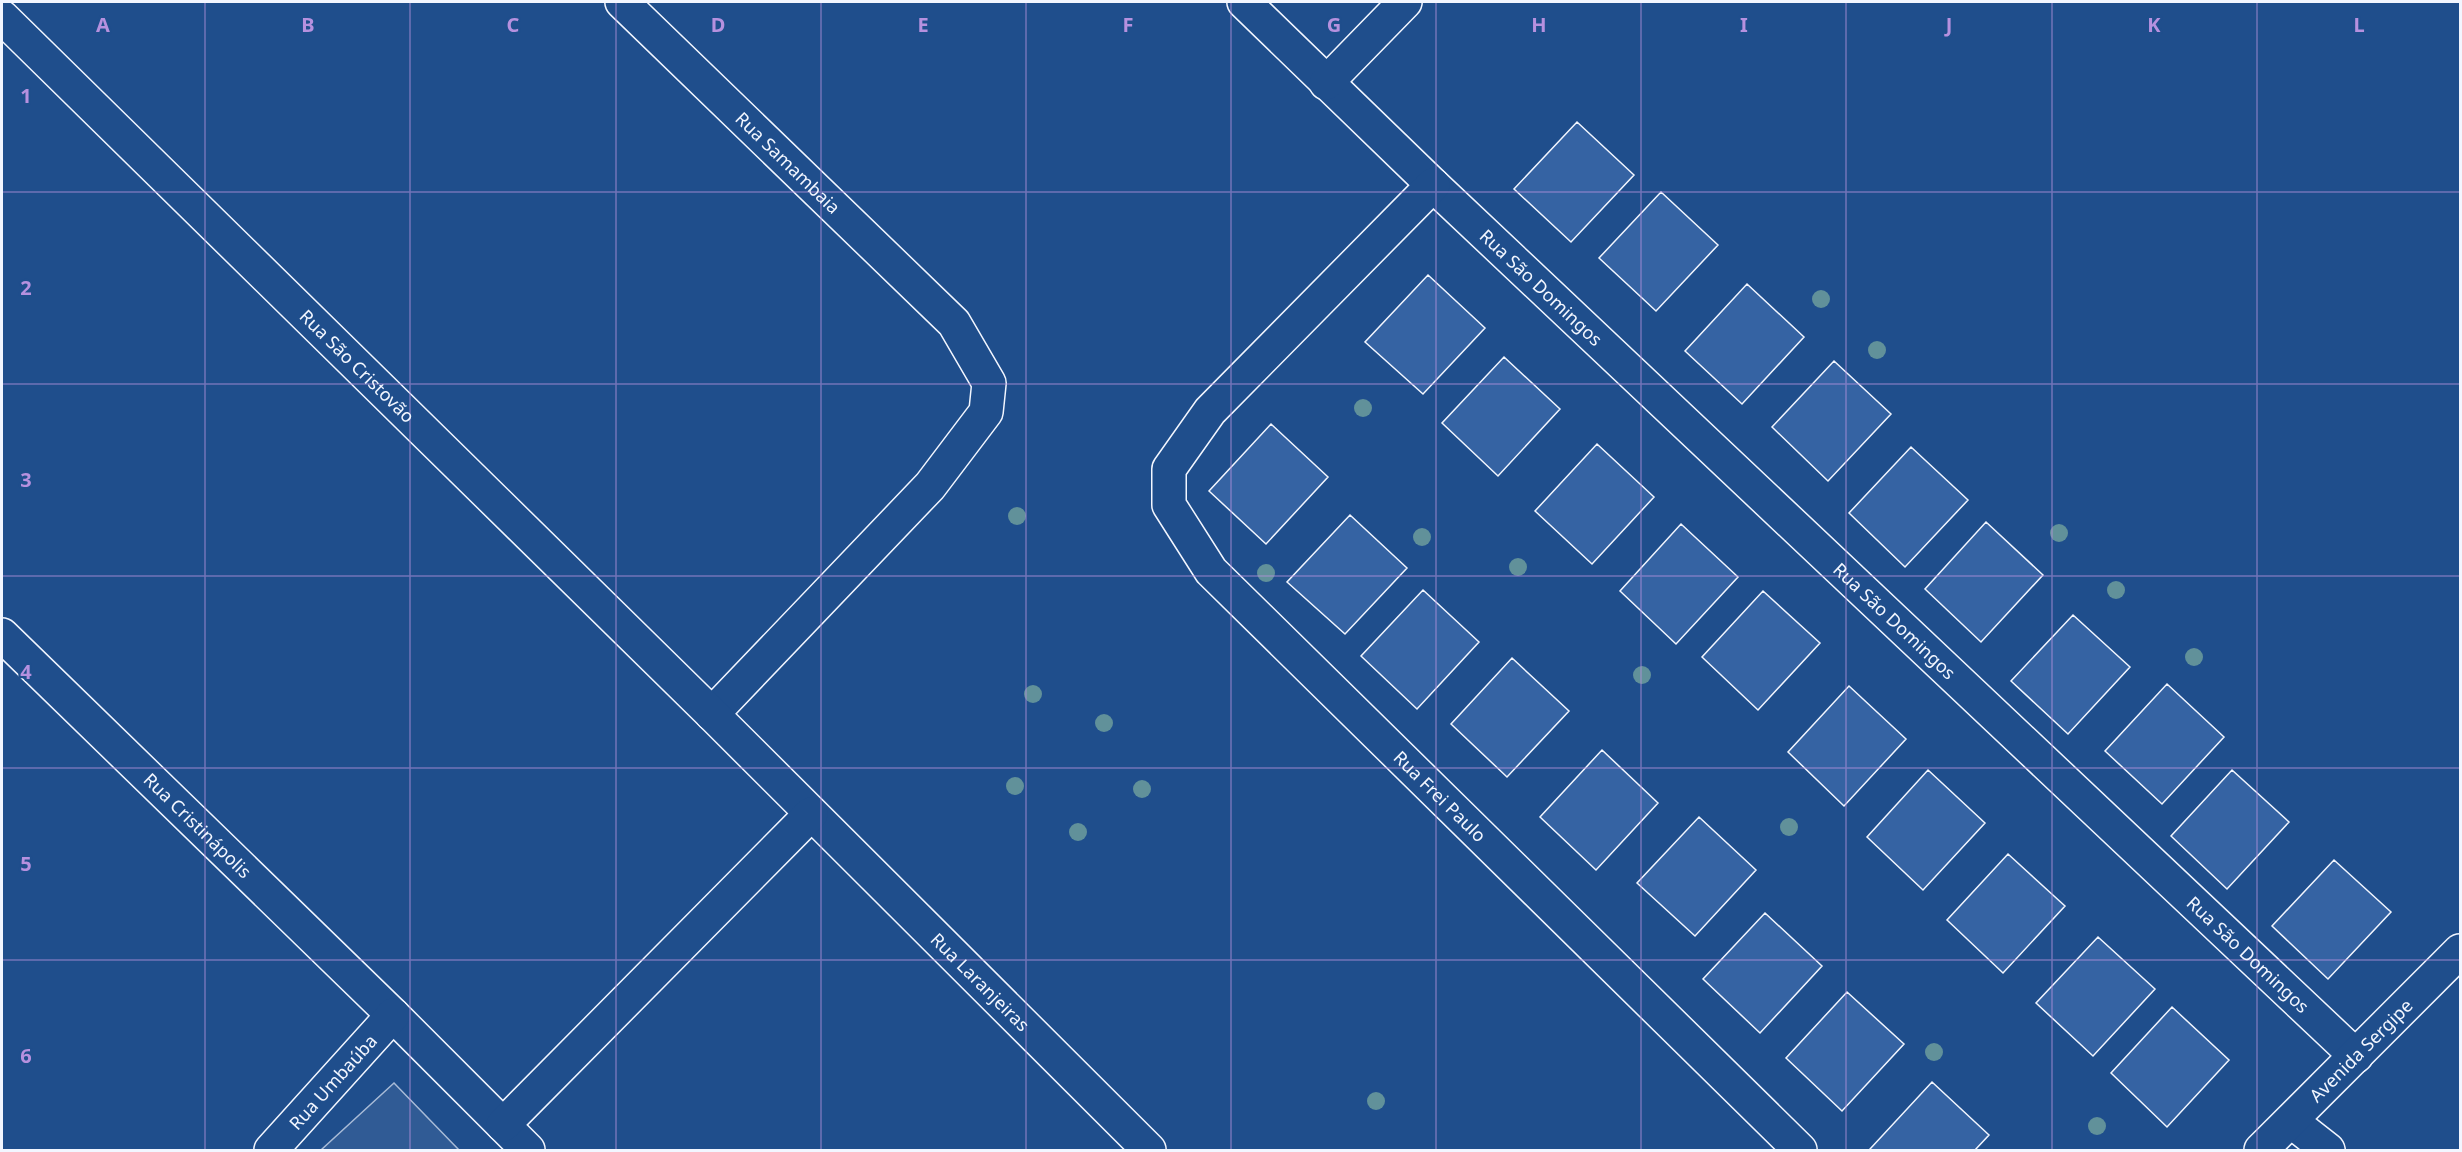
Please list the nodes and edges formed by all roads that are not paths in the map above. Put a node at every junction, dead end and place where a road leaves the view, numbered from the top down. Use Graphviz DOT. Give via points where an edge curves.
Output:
graph roads {
  1 [pos="622,2"];
  2 [pos="1244,2"];
  3 [pos="1405,2"];
  4 [pos="2,17"];
  5 [pos="1326,83"];
  6 [pos="1433,185"];
  7 [pos="2,635"];
  8 [pos="712,714"];
  9 [pos="811,814"];
  10 [pos="2460,951"];
  11 [pos="393,1015"];
  12 [pos="2356,1056"];
  13 [pos="2290,1121"];
  14 [pos="503,1125"];
  15 [pos="271,1150"];
  16 [pos="528,1150"];
  17 [pos="1149,1150"];
  18 [pos="1800,1150"];
  19 [pos="2261,1150"];
  20 [pos="2328,1150"];
  1 -- 8 [label="street, Rua Samambaia" via="954,323 988,383 986,412 930,486"];
  2 -- 5 [label="street, Rua São Domingos"];
  3 -- 5 [label="street"];
  4 -- 8 [label="street, Rua São Cristovão"];
  5 -- 6 [label="street, Rua São Domingos"];
  6 -- 12 [label="street, Rua São Domingos"];
  6 -- 18 [label="street, Rua Frei Paulo" via="1210,411 1169,469 1169,505 1211,571"];
  7 -- 11 [label="street, Rua Cristinápolis"];
  8 -- 9 [label="street, Rua São Cristovão"];
  9 -- 14 [label="street"];
  9 -- 17 [label="street, Rua Laranjeiras"];
  10 -- 12 [label="street, Avenida Sergipe"];
  11 -- 14 [label="street, Rua Cristinápolis"];
  11 -- 15 [label="street, Rua Umbaúba"];
  12 -- 13 [label="street, Avenida Sergipe"];
  13 -- 19 [label="street, Avenida Sergipe"];
  13 -- 20 [label="street"];
  14 -- 16 [label="street, Rua Cristinápolis"];
}
